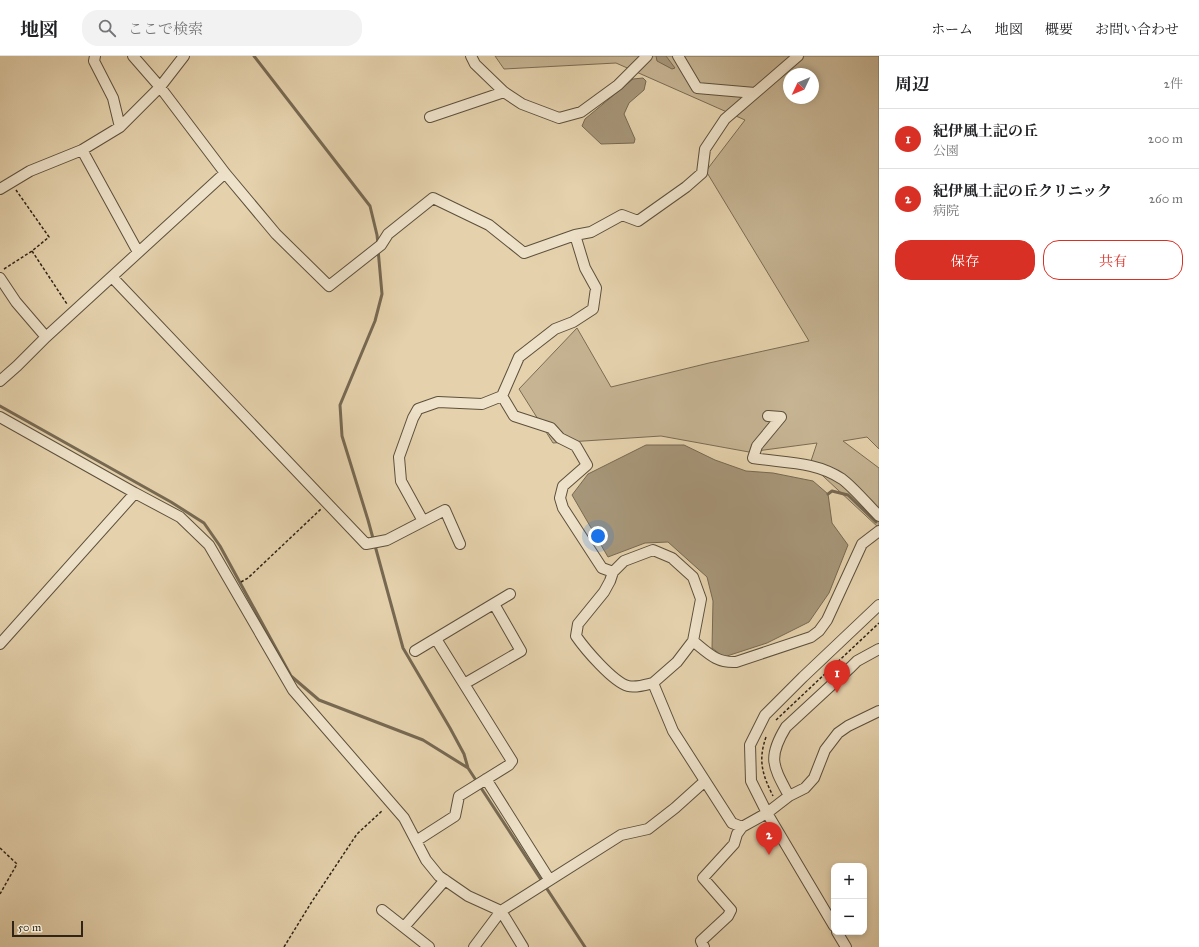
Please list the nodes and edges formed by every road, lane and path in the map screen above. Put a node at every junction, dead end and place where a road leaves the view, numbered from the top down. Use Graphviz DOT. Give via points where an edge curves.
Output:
graph roads {
  1 [pos="95,56"];
  2 [pos="133,56"];
  3 [pos="184,56"];
  4 [pos="471,56"];
  5 [pos="647,56"];
  6 [pos="678,56"];
  7 [pos="798,56"];
  8 [pos="160,87"];
  9 [pos="504,92"];
  10 [pos="754,93"];
  11 [pos="430,117"];
  12 [pos="120,127"];
  13 [pos="82,150"];
  14 [pos="225,173"];
  15 [pos="10,182"];
  16 [pos="0,189"];
  17 [pos="575,235"];
  18 [pos="32,251"];
  19 [pos="138,252"];
  20 [pos="0,271"];
  21 [pos="112,276"];
  22 [pos="0,278"];
  23 [pos="72,312"];
  24 [pos="46,337"];
  25 [pos="0,381"];
  26 [pos="502,396"];
  27 [pos="768,416"];
  28 [pos="0,417"];
  29 [pos="135,493"];
  30 [pos="326,504"];
  31 [pos="879,516"];
  32 [pos="423,521"];
  33 [pos="879,531"];
  34 [pos="460,544"];
  35 [pos="613,572"];
  36 [pos="248,578"];
  37 [pos="510,594"];
  38 [pos="494,604"];
  39 [pos="879,605"];
  40 [pos="436,638"];
  41 [pos="693,642"];
  42 [pos="0,644"];
  43 [pos="879,649"];
  44 [pos="415,651"];
  45 [pos="653,683"];
  46 [pos="464,684"];
  47 [pos="879,711"];
  48 [pos="486,779"];
  49 [pos="705,781"];
  50 [pos="789,796"];
  51 [pos="390,803"];
  52 [pos="767,813"];
  53 [pos="742,827"];
  54 [pos="416,841"];
  55 [pos="0,848"];
  56 [pos="549,879"];
  57 [pos="445,880"];
  58 [pos="0,894"];
  59 [pos="382,910"];
  60 [pos="501,911"];
  61 [pos="831,921"];
  62 [pos="404,927"];
  63 [pos="839,935"];
  64 [pos="284,947"];
  65 [pos="429,947"];
  66 [pos="474,947"];
  67 [pos="523,947"];
  68 [pos="704,947"];
  69 [pos="846,947"];
  1 -- 12 [label="street" via="94,62 113,98"];
  2 -- 8 [label="street"];
  3 -- 8 [label="street"];
  4 -- 9 [label="street" via="475,64"];
  5 -- 9 [label="street" via="618,85 580,112 559,118 522,104"];
  6 -- 10 [label="street" via="697,88"];
  7 -- 10 [label="street"];
  8 -- 12 [label="street"];
  8 -- 14 [label="street"];
  9 -- 11 [label="street"];
  10 -- 17 [label="street" via="725,119 705,149 702,173 686,188 638,221 622,215 591,232"];
  12 -- 13 [label="street"];
  13 -- 15 [label="street"];
  13 -- 19 [label="street"];
  14 -- 17 [label="street" via="276,234 329,286 381,245 388,234 433,198 490,225 524,253"];
  14 -- 19 [label="street"];
  15 -- 16 [label="street"];
  15 -- 18 [label="path" via="49,237"];
  17 -- 26 [label="street" via="584,268 596,288 593,309 573,322 555,328 519,357"];
  18 -- 20 [label="path"];
  18 -- 23 [label="path"];
  19 -- 21 [label="street"];
  21 -- 23 [label="street"];
  21 -- 30 [label="street"];
  22 -- 24 [label="street" via="16,302"];
  23 -- 24 [label="street"];
  24 -- 25 [label="street"];
  26 -- 32 [label="street" via="482,404 438,402 418,410 399,457 401,481"];
  26 -- 35 [label="street" via="514,416 551,428 560,438 576,446 586,465 563,486 560,498 563,508 602,568"];
  27 -- 31 [label="street" via="781,417 757,446 753,458 824,469 843,480"];
  28 -- 29 [label="street"];
  29 -- 42 [label="street"];
  29 -- 51 [label="street" via="180,517 209,545 293,690"];
  30 -- 32 [label="street" via="366,544 387,540"];
  30 -- 36 [label="path"];
  32 -- 34 [label="street" via="445,510"];
  33 -- 41 [label="street" via="862,544 827,620 811,637 736,662 724,662 713,657"];
  35 -- 41 [label="street" via="624,561 653,550 672,558 693,577 701,599"];
  35 -- 45 [label="street" via="604,592 578,624 576,636 585,649 621,683 641,686"];
  37 -- 38 [label="street"];
  38 -- 40 [label="street"];
  38 -- 46 [label="street" via="521,651"];
  39 -- 52 [label="street" via="765,715 750,745 751,781"];
  40 -- 44 [label="street"];
  40 -- 46 [label="street"];
  41 -- 45 [label="street"];
  43 -- 50 [label="street" via="850,667 786,727 780,736 775,746 774,766"];
  45 -- 49 [label="street" via="673,731"];
  46 -- 48 [label="street" via="512,761"];
  47 -- 50 [label="street" via="838,733 824,750 814,778 805,788"];
  48 -- 54 [label="street" via="460,796 455,816"];
  48 -- 56 [label="street"];
  49 -- 53 [label="street" via="732,823"];
  49 -- 56 [label="street" via="648,829 621,835"];
  50 -- 52 [label="street"];
  51 -- 54 [label="street" via="404,818"];
  51 -- 64 [label="path" via="357,834"];
  52 -- 53 [label="street"];
  52 -- 61 [label="street"];
  53 -- 68 [label="street" via="734,844 703,878 730,910 728,916 701,941"];
  54 -- 57 [label="street" via="426,860"];
  55 -- 58 [label="path" via="17,864"];
  56 -- 60 [label="street"];
  57 -- 60 [label="street" via="468,896"];
  57 -- 62 [label="street"];
  59 -- 62 [label="street"];
  60 -- 66 [label="street"];
  60 -- 67 [label="street"];
  62 -- 65 [label="street"];
  63 -- 69 [label="street"];
}
